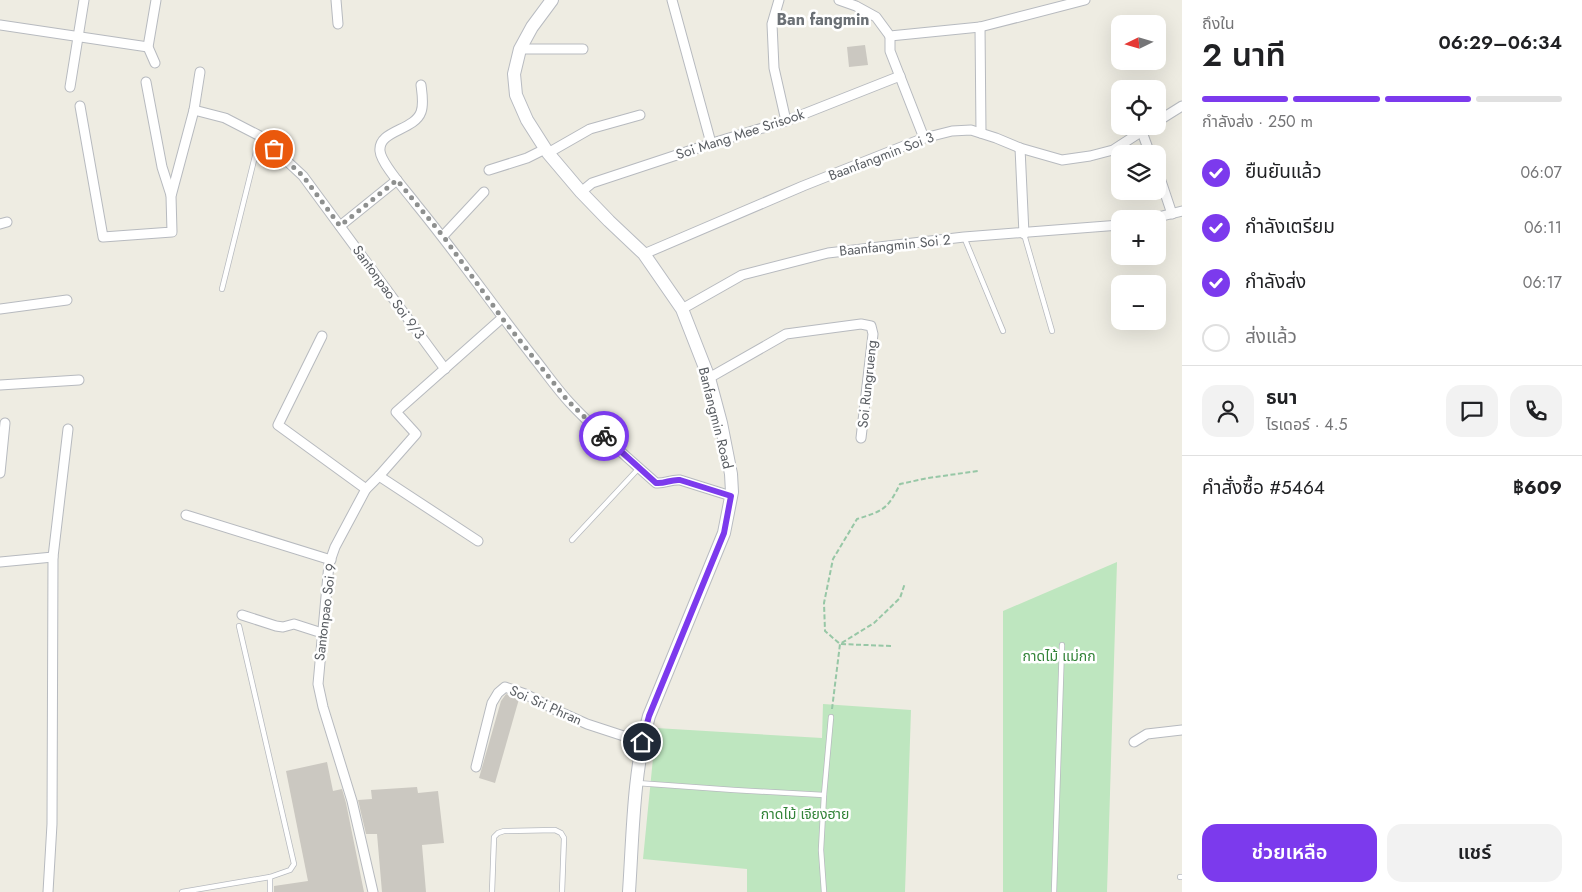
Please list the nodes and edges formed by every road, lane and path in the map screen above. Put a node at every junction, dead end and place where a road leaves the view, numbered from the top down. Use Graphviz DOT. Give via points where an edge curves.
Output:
graph roads {
  1 [pos="84,0"];
  2 [pos="156,0"];
  3 [pos="336,0"];
  4 [pos="552,0"];
  5 [pos="672,0"];
  6 [pos="779,0"];
  7 [pos="839,0"];
  8 [pos="1085,0"];
  9 [pos="338,24"];
  10 [pos="0,25"];
  11 [pos="980,26"];
  12 [pos="890,36"];
  13 [pos="78,37"];
  14 [pos="148,47"];
  15 [pos="520,49"];
  16 [pos="583,49"];
  17 [pos="155,63"];
  18 [pos="200,72"];
  19 [pos="900,76"];
  20 [pos="146,82"];
  21 [pos="422,85"];
  22 [pos="70,87"];
  23 [pos="80,106"];
  24 [pos="1182,106"];
  25 [pos="194,110"];
  26 [pos="640,114"];
  27 [pos="1166,116"];
  28 [pos="786,121"];
  29 [pos="981,133"];
  30 [pos="1137,135"];
  31 [pos="260,136"];
  32 [pos="924,138"];
  33 [pos="711,143"];
  34 [pos="1020,148"];
  35 [pos="547,151"];
  36 [pos="489,170"];
  37 [pos="397,180"];
  38 [pos="484,192"];
  39 [pos="581,192"];
  40 [pos="171,196"];
  41 [pos="1166,196"];
  42 [pos="1182,210"];
  43 [pos="1172,214"];
  44 [pos="1166,215"];
  45 [pos="340,226"];
  46 [pos="1111,227"];
  47 [pos="1024,234"];
  48 [pos="443,236"];
  49 [pos="964,237"];
  50 [pos="644,254"];
  51 [pos="222,289"];
  52 [pos="67,300"];
  53 [pos="682,308"];
  54 [pos="0,309"];
  55 [pos="502,318"];
  56 [pos="1003,331"];
  57 [pos="1052,331"];
  58 [pos="322,336"];
  59 [pos="445,369"];
  60 [pos="709,378"];
  61 [pos="79,380"];
  62 [pos="0,385"];
  63 [pos="5,423"];
  64 [pos="68,429"];
  65 [pos="861,438"];
  66 [pos="639,468"];
  67 [pos="978,471"];
  68 [pos="0,473"];
  69 [pos="379,476"];
  70 [pos="366,489"];
  71 [pos="731,496"];
  72 [pos="186,516"];
  73 [pos="572,540"];
  74 [pos="478,541"];
  75 [pos="53,558"];
  76 [pos="330,560"];
  77 [pos="0,562"];
  78 [pos="906,583"];
  79 [pos="242,615"];
  80 [pos="239,626"];
  81 [pos="322,633"];
  82 [pos="840,644"];
  83 [pos="1062,645"];
  84 [pos="891,646"];
  85 [pos="831,717"];
  86 [pos="1182,730"];
  87 [pos="642,742"];
  88 [pos="1134,742"];
  89 [pos="476,768"];
  90 [pos="636,783"];
  91 [pos="824,795"];
  92 [pos="270,877"];
  93 [pos="48,892"];
  94 [pos="182,892"];
  95 [pos="270,892"];
  96 [pos="374,892"];
  97 [pos="492,892"];
  98 [pos="562,892"];
  99 [pos="629,892"];
  100 [pos="824,892"];
  101 [pos="1054,892"];
  1 -- 13 [label="street"];
  2 -- 14 [label="street"];
  3 -- 9 [label="street"];
  4 -- 15 [label="street, Banfangmin Road"];
  5 -- 33 [label="street"];
  6 -- 28 [label="street" via="772,24 774,68"];
  7 -- 12 [label="street" via="876,18"];
  8 -- 11 [label="street"];
  10 -- 13 [label="street"];
  11 -- 12 [label="street"];
  11 -- 29 [label="street"];
  12 -- 19 [label="street" via="890,51"];
  13 -- 14 [label="street"];
  13 -- 22 [label="street"];
  14 -- 17 [label="street"];
  15 -- 16 [label="street"];
  15 -- 35 [label="street, Banfangmin Road" via="514,74 516,95"];
  18 -- 25 [label="street"];
  19 -- 28 [label="street, Soi Mang Mee Srisook"];
  19 -- 32 [label="street"];
  20 -- 40 [label="street" via="162,167"];
  21 -- 37 [label="street" via="422,107 417,120 386,137 380,148 383,160"];
  23 -- 40 [label="street" via="103,237 172,232"];
  24 -- 27 [label="street"];
  25 -- 31 [label="street, Santonpao Soi 9/3" via="225,118"];
  25 -- 40 [label="street"];
  26 -- 35 [label="street" via="590,129"];
  28 -- 33 [label="street, Soi Mang Mee Srisook"];
  29 -- 32 [label="street, Baanfangmin Soi 3" via="952,130"];
  29 -- 34 [label="street, Baanfangmin Soi 3"];
  30 -- 34 [label="street, Baanfangmin Soi 3" via="1113,150 1062,160"];
  31 -- 45 [label="street, Santonpao Soi 9/3" via="303,176"];
  31 -- 51 [label="lane"];
  32 -- 50 [label="street, Baanfangmin Soi 3"];
  33 -- 39 [label="street, Soi Mang Mee Srisook" via="592,182"];
  34 -- 47 [label="street"];
  35 -- 36 [label="street"];
  35 -- 39 [label="street, Banfangmin Road"];
  37 -- 45 [label="street"];
  37 -- 48 [label="street"];
  38 -- 48 [label="street"];
  39 -- 50 [label="street, Banfangmin Road"];
  41 -- 43 [label="street"];
  42 -- 43 [label="street"];
  43 -- 44 [label="street"];
  45 -- 59 [label="street, Santonpao Soi 9/3"];
  46 -- 47 [label="street, Baanfangmin Soi 2"];
  47 -- 49 [label="street, Baanfangmin Soi 2"];
  47 -- 57 [label="lane"];
  48 -- 55 [label="street"];
  49 -- 53 [label="street, Baanfangmin Soi 2" via="817,255 742,275"];
  49 -- 56 [label="lane"];
  50 -- 53 [label="street, Banfangmin Road"];
  52 -- 54 [label="street"];
  53 -- 60 [label="street, Banfangmin Road"];
  55 -- 59 [label="street, Santonpao Soi 9"];
  55 -- 66 [label="street" via="568,401"];
  58 -- 70 [label="street" via="278,425"];
  59 -- 69 [label="street, Santonpao Soi 9" via="396,412 416,434"];
  60 -- 65 [label="street, Soi Rungrueng" via="786,334 861,324 871,326 873,334"];
  60 -- 71 [label="street, Banfangmin Road" via="729,466"];
  61 -- 62 [label="street"];
  63 -- 68 [label="street"];
  64 -- 75 [label="street"];
  66 -- 71 [label="street" via="656,483 680,480"];
  66 -- 73 [label="lane"];
  67 -- 82 [label="path" via="900,484 892,501 879,512 857,519 833,559 824,603 825,631"];
  69 -- 70 [label="street, Santonpao Soi 9"];
  69 -- 74 [label="street"];
  70 -- 76 [label="street, Santonpao Soi 9"];
  71 -- 87 [label="street, Banfangmin Road" via="724,533 649,716"];
  72 -- 76 [label="street"];
  75 -- 77 [label="street"];
  75 -- 93 [label="street" via="52,824"];
  76 -- 81 [label="street, Santonpao Soi 9"];
  78 -- 82 [label="path" via="900,598 874,623"];
  79 -- 81 [label="street" via="276,626 294,624"];
  80 -- 92 [label="lane" via="294,864 290,870"];
  81 -- 96 [label="street, Santonpao Soi 9" via="318,670 320,696 352,801"];
  82 -- 84 [label="path"];
  82 -- 85 [label="path"];
  83 -- 101 [label="lane"];
  85 -- 91 [label="lane"];
  86 -- 88 [label="street" via="1147,734"];
  87 -- 89 [label="street, Soi Sri Phran" via="587,724 505,686 492,703"];
  87 -- 90 [label="street, Banfangmin Road"];
  90 -- 91 [label="lane"];
  90 -- 99 [label="street, Banfangmin Road"];
  91 -- 100 [label="lane" via="821,850"];
  92 -- 94 [label="lane"];
  92 -- 95 [label="lane"];
  97 -- 98 [label="lane" via="494,837 504,831 554,830 564,838"];
}
